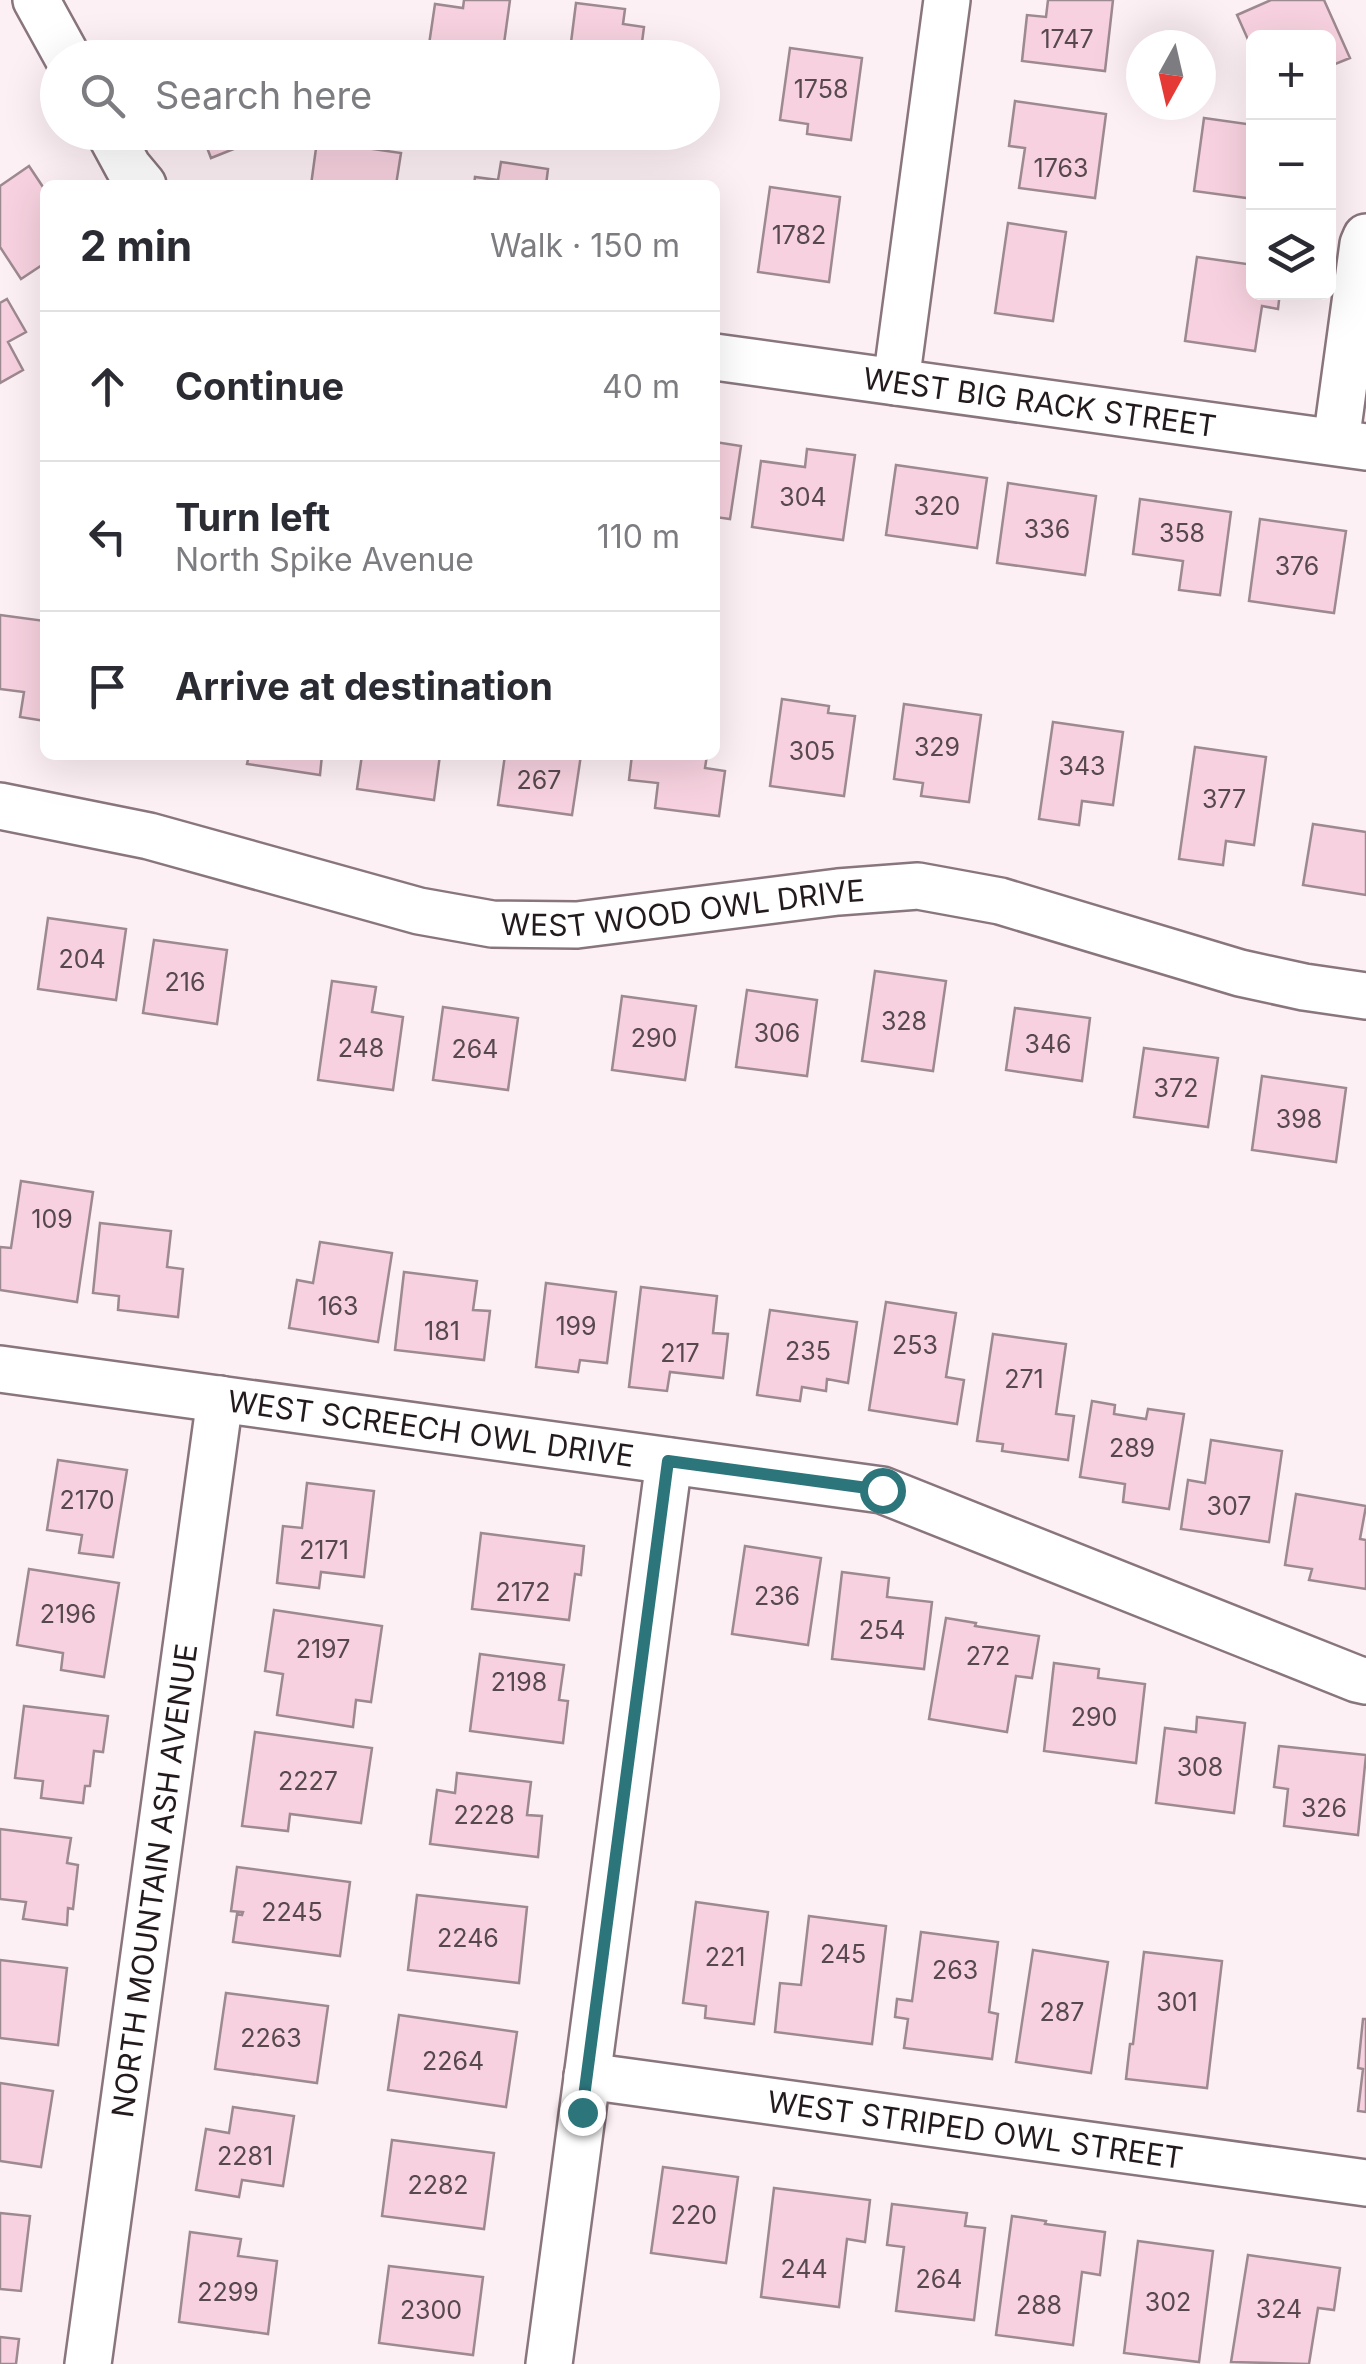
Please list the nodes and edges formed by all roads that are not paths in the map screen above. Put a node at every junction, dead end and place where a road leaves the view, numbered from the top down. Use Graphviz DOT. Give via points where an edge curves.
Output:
graph roads {
  1 [pos="36,0"];
  2 [pos="947,0"];
  3 [pos="58,40"];
  4 [pos="119,150"];
  5 [pos="139,180"];
  6 [pos="1366,238"];
  7 [pos="720,358"];
  8 [pos="896,382"];
  9 [pos="1351,445"];
  10 [pos="0,806"];
  11 [pos="1366,996"];
  12 [pos="0,1369"];
  13 [pos="220,1399"];
  14 [pos="668,1461"];
  15 [pos="1366,1680"];
  16 [pos="587,2076"];
  17 [pos="1366,2183"];
  18 [pos="88,2364"];
  19 [pos="548,2364"];
  1 -- 3 [label="street"];
  2 -- 8 [label="street"];
  4 -- 5 [label="street"];
  6 -- 9 [label="street"];
  7 -- 8 [label="street, WEST BIG RACK STREET"];
  8 -- 9 [label="street, WEST BIG RACK STREET"];
  10 -- 11 [label="street, WEST WOOD OWL DRIVE" via="149,836 419,911 492,924 577,925 918,886 1000,901 1304,988"];
  12 -- 13 [label="street, WEST SCREECH OWL DRIVE"];
  13 -- 14 [label="street, WEST SCREECH OWL DRIVE"];
  13 -- 18 [label="street, NORTH MOUNTAIN ASH AVENUE"];
  14 -- 15 [label="street, WEST SCREECH OWL DRIVE" via="882,1490"];
  14 -- 16 [label="street"];
  16 -- 17 [label="street, WEST STRIPED OWL STREET"];
  16 -- 19 [label="street"];
}
